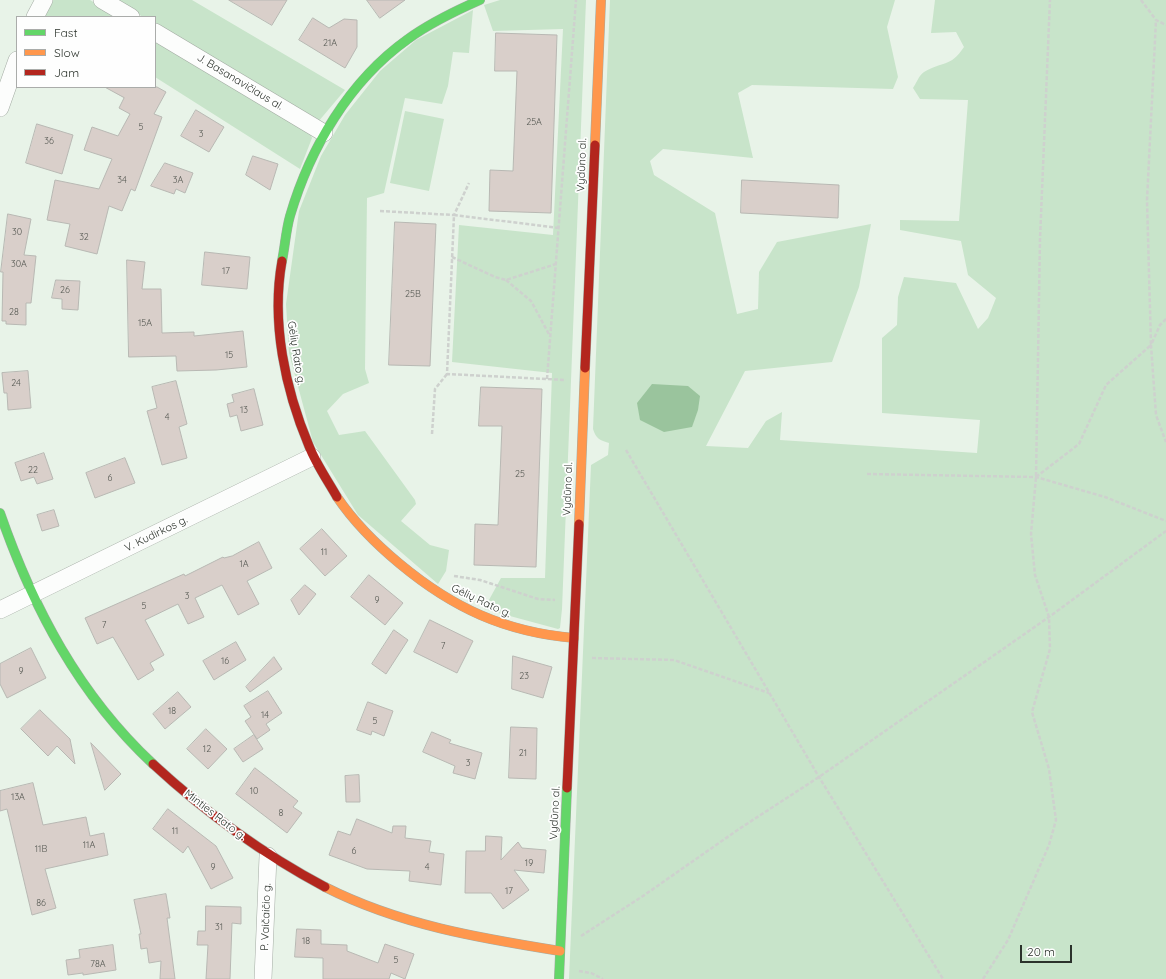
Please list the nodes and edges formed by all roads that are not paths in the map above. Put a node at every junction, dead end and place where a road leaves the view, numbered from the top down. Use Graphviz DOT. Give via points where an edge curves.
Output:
graph roads {
  1 [pos="44,0"];
  2 [pos="102,0"];
  3 [pos="480,0"];
  4 [pos="601,0"];
  5 [pos="36,16"];
  6 [pos="128,16"];
  7 [pos="156,33"];
  8 [pos="16,63"];
  9 [pos="0,108"];
  10 [pos="324,133"];
  11 [pos="312,457"];
  12 [pos="0,513"];
  13 [pos="32,595"];
  14 [pos="0,610"];
  15 [pos="574,638"];
  16 [pos="268,856"];
  17 [pos="560,950"];
  18 [pos="263,979"];
  19 [pos="559,979"];
  1 -- 5 [label="street"];
  2 -- 6 [label="street"];
  3 -- 10 [label="street, Gėlių Rato g." via="440,19 398,45 367,76"];
  4 -- 15 [label="street, Vydūno al."];
  7 -- 10 [label="street, J. Basanavičiaus al."];
  8 -- 9 [label="street"];
  10 -- 11 [label="street, Gėlių Rato g." via="292,205 278,290 279,337 287,381"];
  11 -- 13 [label="street, V. Kudirkos g."];
  11 -- 15 [label="street, Gėlių Rato g." via="329,487 362,530 404,570 453,602 496,623 522,631"];
  12 -- 13 [label="street, Minties Rato g."];
  13 -- 14 [label="street, V. Kudirkos g."];
  13 -- 16 [label="street, Minties Rato g." via="72,669 124,735 213,815"];
  15 -- 17 [label="street, Vydūno al."];
  16 -- 17 [label="street, Minties Rato g." via="320,885 391,916 478,938"];
  16 -- 18 [label="street, P. Vaičaičio g."];
  17 -- 19 [label="street, Vydūno al."];
}
